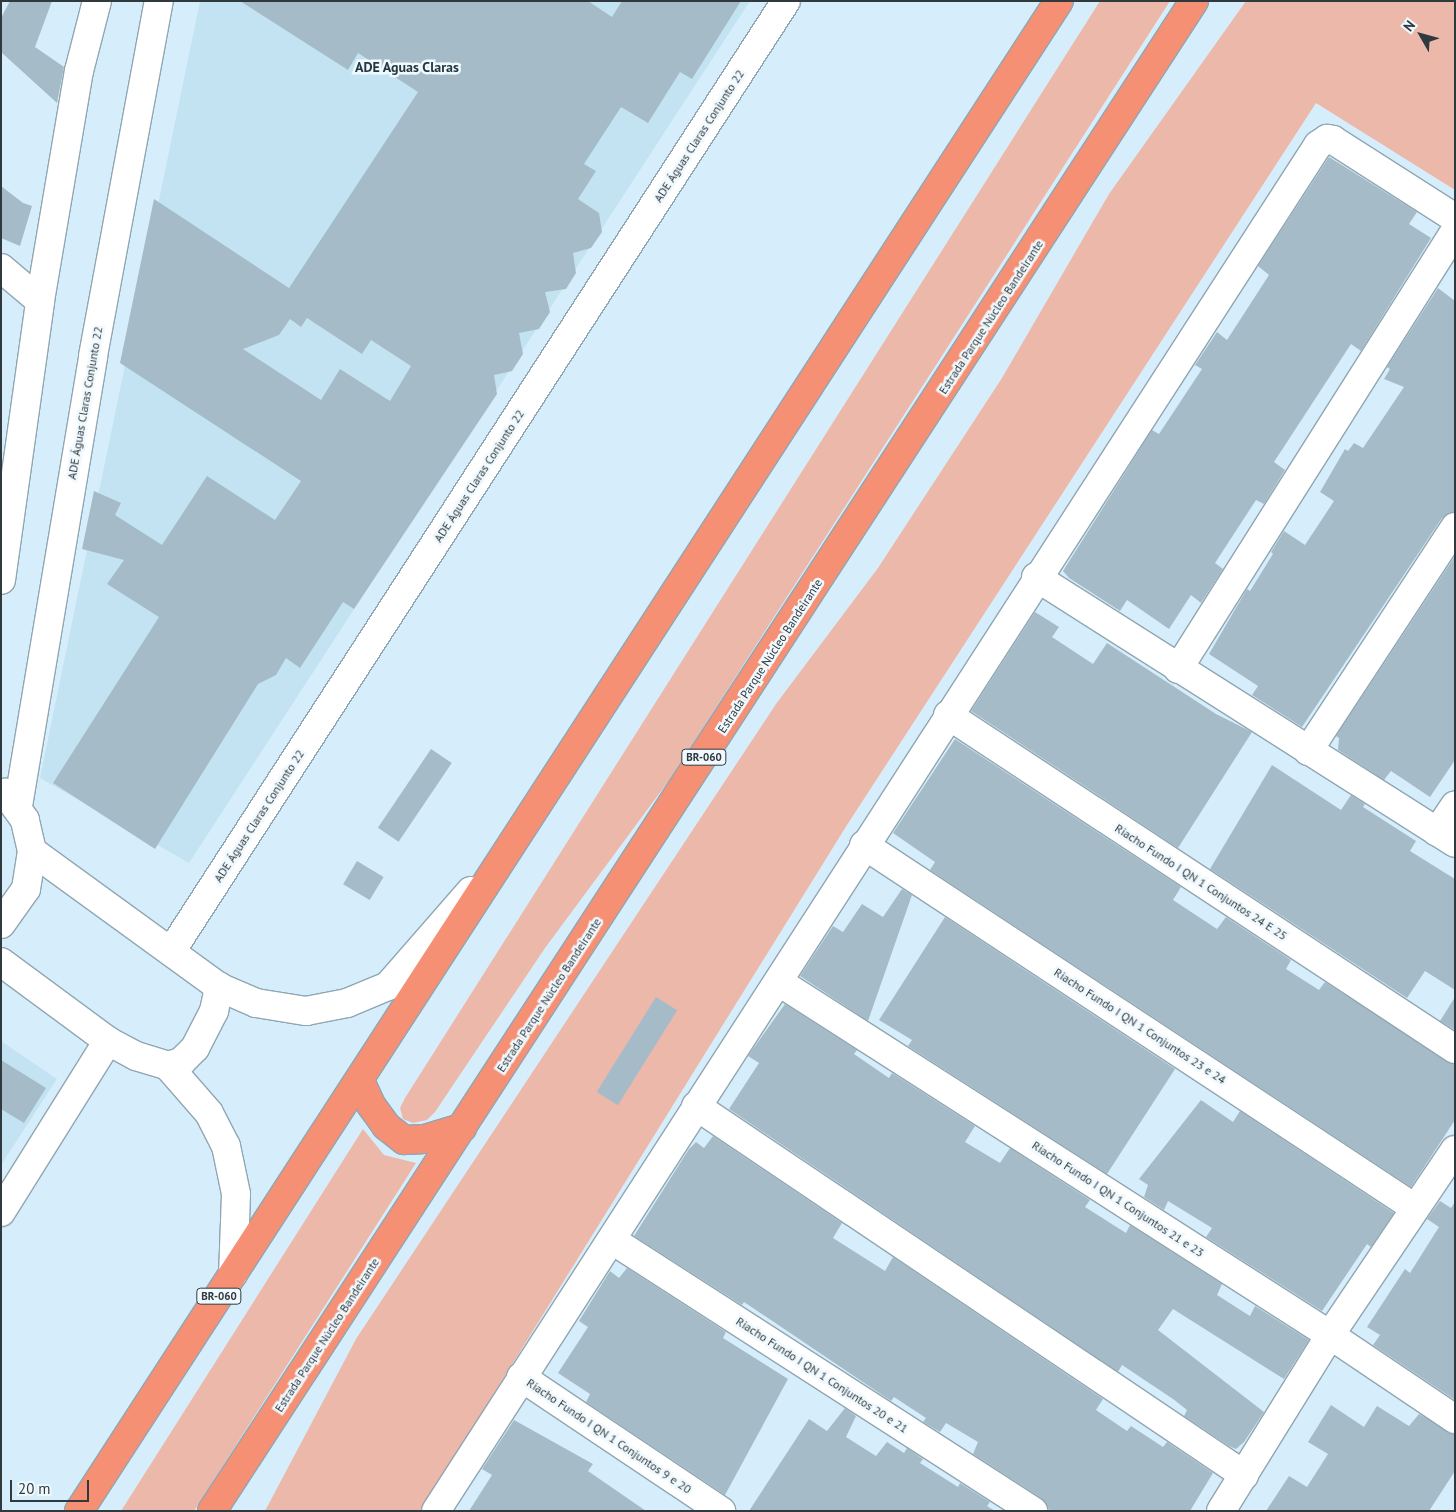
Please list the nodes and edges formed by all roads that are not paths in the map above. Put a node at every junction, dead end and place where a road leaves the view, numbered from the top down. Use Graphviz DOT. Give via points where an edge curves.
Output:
graph roads {
  1 [pos="97,1"];
  2 [pos="159,1"];
  3 [pos="786,1"];
  4 [pos="1059,1"];
  5 [pos="1194,1"];
  6 [pos="1206,1"];
  7 [pos="1162,54"];
  8 [pos="1455,218"];
  9 [pos="1455,231"];
  10 [pos="1,268"];
  11 [pos="40,301"];
  12 [pos="1455,526"];
  13 [pos="1036,577"];
  14 [pos="1,580"];
  15 [pos="1178,669"];
  16 [pos="948,715"];
  17 [pos="1308,751"];
  18 [pos="9,797"];
  19 [pos="1455,806"];
  20 [pos="1446,838"];
  21 [pos="517,839"];
  22 [pos="864,845"];
  23 [pos="32,852"];
  24 [pos="1,924"];
  25 [pos="172,950"];
  26 [pos="1,962"];
  27 [pos="779,982"];
  28 [pos="219,987"];
  29 [pos="108,1041"];
  30 [pos="1455,1049"];
  31 [pos="168,1066"];
  32 [pos="360,1081"];
  33 [pos="696,1106"];
  34 [pos="462,1128"];
  35 [pos="1455,1150"];
  36 [pos="1415,1208"];
  37 [pos="1,1212"];
  38 [pos="612,1240"];
  39 [pos="233,1274"];
  40 [pos="1330,1335"];
  41 [pos="522,1377"];
  42 [pos="1455,1419"];
  43 [pos="1244,1475"];
  44 [pos="78,1511"];
  45 [pos="212,1511"];
  46 [pos="436,1511"];
  47 [pos="721,1511"];
  48 [pos="1033,1511"];
  49 [pos="1221,1511"];
  1 -- 11 [label="street" via="79,72"];
  2 -- 18 [label="street, ADE Águas Claras Conjunto 22"];
  3 -- 25 [label="street, ADE Águas Claras Conjunto 22"];
  4 -- 21 [label="highway, BR-060"];
  5 -- 7 [label="highway, Estrada Parque Núcleo Bandeirante / BR-060"];
  6 -- 7 [label="street"];
  7 -- 34 [label="highway, Estrada Parque Núcleo Bandeirante / BR-060"];
  8 -- 13 [label="street" via="1333,140 1327,139 1318,145"];
  9 -- 15 [label="street"];
  10 -- 11 [label="street"];
  11 -- 14 [label="street"];
  12 -- 17 [label="street"];
  13 -- 15 [label="street"];
  13 -- 16 [label="street"];
  15 -- 17 [label="street"];
  16 -- 22 [label="street"];
  16 -- 30 [label="street, Riacho Fundo I QN 1 Conjuntos 24 E 25"];
  17 -- 20 [label="street"];
  18 -- 23 [label="street" via="28,828"];
  19 -- 20 [label="street"];
  21 -- 28 [label="street" via="388,986 347,1003 306,1011 256,1003"];
  21 -- 32 [label="highway, BR-060"];
  22 -- 27 [label="street"];
  22 -- 36 [label="street, Riacho Fundo I QN 1 Conjuntos 23 e 24"];
  23 -- 24 [label="street" via="26,889"];
  23 -- 25 [label="street"];
  25 -- 28 [label="street"];
  26 -- 29 [label="street"];
  27 -- 33 [label="street"];
  27 -- 40 [label="street, Riacho Fundo I QN 1 Conjuntos 21 e 23"];
  28 -- 31 [label="street" via="214,1011 195,1048 181,1062"];
  29 -- 31 [label="street" via="136,1056"];
  29 -- 37 [label="street"];
  31 -- 39 [label="street" via="209,1113 226,1146 236,1194"];
  32 -- 34 [label="highway" via="370,1105 386,1126 404,1140 425,1139"];
  32 -- 39 [label="highway, BR-060"];
  33 -- 38 [label="street"];
  33 -- 43 [label="street"];
  34 -- 45 [label="highway, Estrada Parque Núcleo Bandeirante / BR-060"];
  35 -- 36 [label="street"];
  36 -- 40 [label="street"];
  38 -- 41 [label="street"];
  38 -- 48 [label="street, Riacho Fundo I QN 1 Conjuntos 20 e 21"];
  39 -- 44 [label="highway, BR-060"];
  40 -- 42 [label="street, Riacho Fundo I QN 1 Conjuntos 21 e 23"];
  40 -- 43 [label="street"];
  41 -- 46 [label="street"];
  41 -- 47 [label="street, Riacho Fundo I QN 1 Conjuntos 9 e 20"];
  43 -- 49 [label="street"];
}
